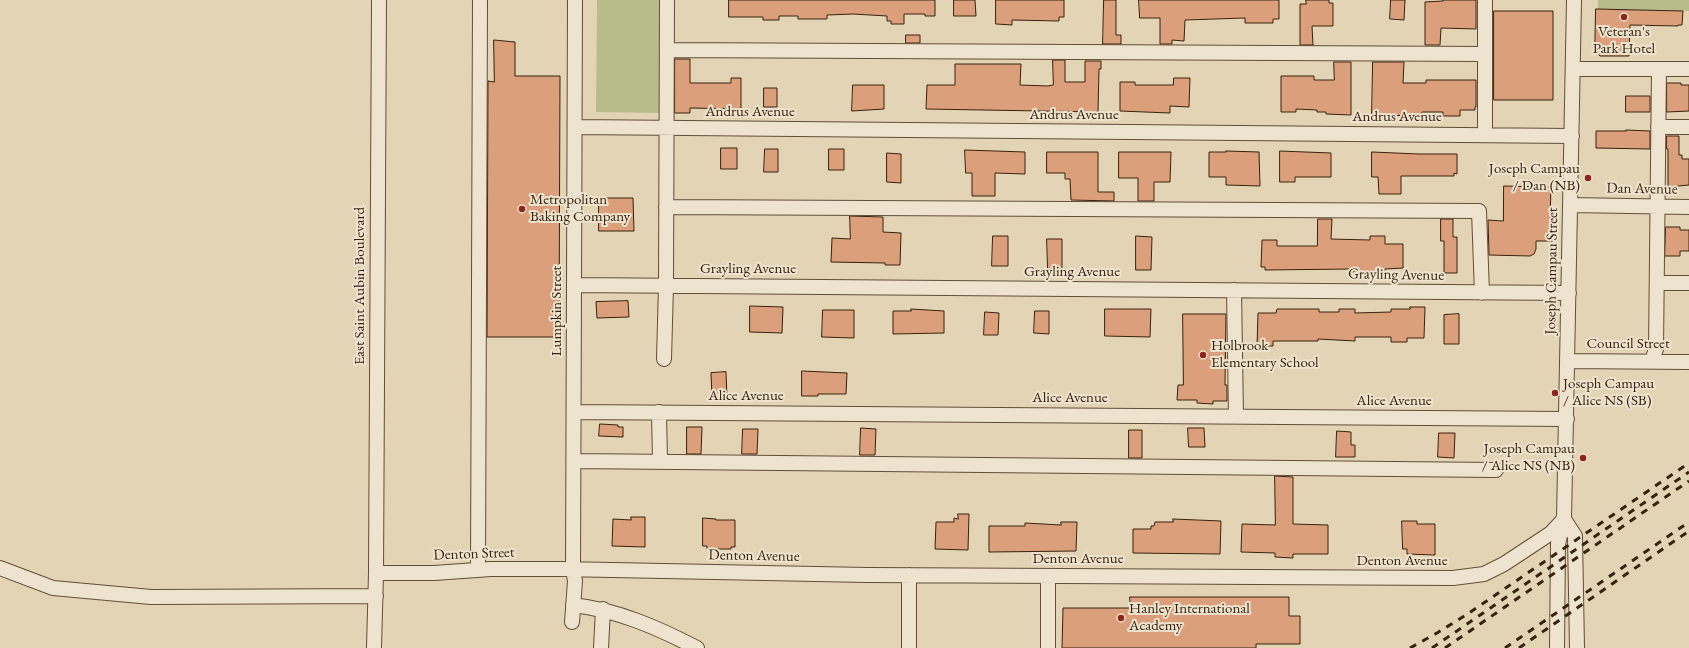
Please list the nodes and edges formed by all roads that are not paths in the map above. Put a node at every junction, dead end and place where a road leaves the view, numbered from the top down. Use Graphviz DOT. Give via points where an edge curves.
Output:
graph roads {
  1 [pos="379,0"];
  2 [pos="480,0"];
  3 [pos="575,0"];
  4 [pos="667,0"];
  5 [pos="1485,0"];
  6 [pos="1574,0"];
  7 [pos="667,50"];
  8 [pos="1485,54"];
  9 [pos="1573,68"];
  10 [pos="1659,69"];
  11 [pos="1689,69"];
  12 [pos="575,127"];
  13 [pos="666,128"];
  14 [pos="1658,128"];
  15 [pos="1689,128"];
  16 [pos="1485,135"];
  17 [pos="1572,136"];
  18 [pos="1571,205"];
  19 [pos="666,206"];
  20 [pos="1658,206"];
  21 [pos="1689,207"];
  22 [pos="1657,283"];
  23 [pos="1689,283"];
  24 [pos="574,285"];
  25 [pos="666,286"];
  26 [pos="1234,290"];
  27 [pos="1482,293"];
  28 [pos="1569,293"];
  29 [pos="664,359"];
  30 [pos="1568,361"];
  31 [pos="1652,361"];
  32 [pos="1689,362"];
  33 [pos="574,412"];
  34 [pos="659,412"];
  35 [pos="1236,416"];
  36 [pos="1567,419"];
  37 [pos="574,461"];
  38 [pos="660,462"];
  39 [pos="1496,470"];
  40 [pos="1564,519"];
  41 [pos="0,568"];
  42 [pos="478,570"];
  43 [pos="573,570"];
  44 [pos="376,573"];
  45 [pos="909,575"];
  46 [pos="1048,576"];
  47 [pos="376,596"];
  48 [pos="573,605"];
  49 [pos="603,609"];
  50 [pos="572,622"];
  51 [pos="374,648"];
  52 [pos="601,648"];
  53 [pos="697,648"];
  54 [pos="909,648"];
  55 [pos="1048,648"];
  56 [pos="1557,648"];
  57 [pos="1577,648"];
  1 -- 44 [label="street, East Saint Aubin Boulevard"];
  2 -- 42 [label="street"];
  3 -- 12 [label="street, Lumpkin Street"];
  4 -- 7 [label="street"];
  5 -- 8 [label="street"];
  6 -- 9 [label="street, Joseph Campau Street"];
  7 -- 8 [label="street"];
  7 -- 13 [label="street"];
  8 -- 16 [label="street"];
  9 -- 10 [label="street"];
  9 -- 17 [label="street, Joseph Campau Street"];
  10 -- 11 [label="street"];
  10 -- 14 [label="street"];
  12 -- 13 [label="street, Andrus Avenue"];
  12 -- 24 [label="street, Lumpkin Street"];
  13 -- 16 [label="street, Andrus Avenue"];
  13 -- 19 [label="street"];
  14 -- 15 [label="street"];
  14 -- 20 [label="street"];
  16 -- 17 [label="street, Andrus Avenue"];
  17 -- 18 [label="street, Joseph Campau Street"];
  18 -- 20 [label="street, Dan Avenue"];
  18 -- 28 [label="street, Joseph Campau Street"];
  19 -- 25 [label="street"];
  19 -- 27 [label="street" via="1479,211"];
  20 -- 21 [label="street, Dan Avenue"];
  20 -- 22 [label="street"];
  22 -- 23 [label="street"];
  22 -- 31 [label="street" via="1656,349"];
  24 -- 25 [label="street, Grayling Avenue"];
  24 -- 33 [label="street, Lumpkin Street"];
  25 -- 26 [label="street, Grayling Avenue"];
  25 -- 29 [label="street"];
  26 -- 27 [label="street, Grayling Avenue"];
  26 -- 35 [label="street"];
  27 -- 28 [label="street, Grayling Avenue"];
  28 -- 30 [label="street, Joseph Campau Street"];
  30 -- 31 [label="street, Council Street"];
  30 -- 36 [label="street, Joseph Campau Street"];
  31 -- 32 [label="street, Council Street"];
  33 -- 34 [label="street, Alice Avenue"];
  33 -- 37 [label="street, Lumpkin Street"];
  34 -- 35 [label="street, Alice Avenue"];
  34 -- 38 [label="street"];
  35 -- 36 [label="street, Alice Avenue"];
  36 -- 40 [label="street, Joseph Campau Street"];
  37 -- 38 [label="street"];
  37 -- 43 [label="street, Lumpkin Street"];
  38 -- 39 [label="street"];
  40 -- 46 [label="street, Denton Avenue" via="1551,533 1504,564 1484,574 1453,578"];
  40 -- 56 [label="street, Joseph Campau Street" via="1558,544"];
  40 -- 57 [label="street" via="1575,536"];
  41 -- 47 [label="street" via="53,588 151,597"];
  42 -- 43 [label="street, Denton Street"];
  42 -- 44 [label="street, Denton Street"];
  43 -- 45 [label="street, Denton Avenue"];
  43 -- 48 [label="street, Lumpkin Street"];
  44 -- 47 [label="street, East Saint Aubin Boulevard"];
  45 -- 46 [label="street, Denton Avenue"];
  45 -- 54 [label="street"];
  46 -- 55 [label="street"];
  47 -- 51 [label="street, East Saint Aubin Boulevard"];
  48 -- 49 [label="street"];
  48 -- 50 [label="street, Lumpkin Street"];
  49 -- 52 [label="street"];
  49 -- 53 [label="street" via="664,631"];
}
